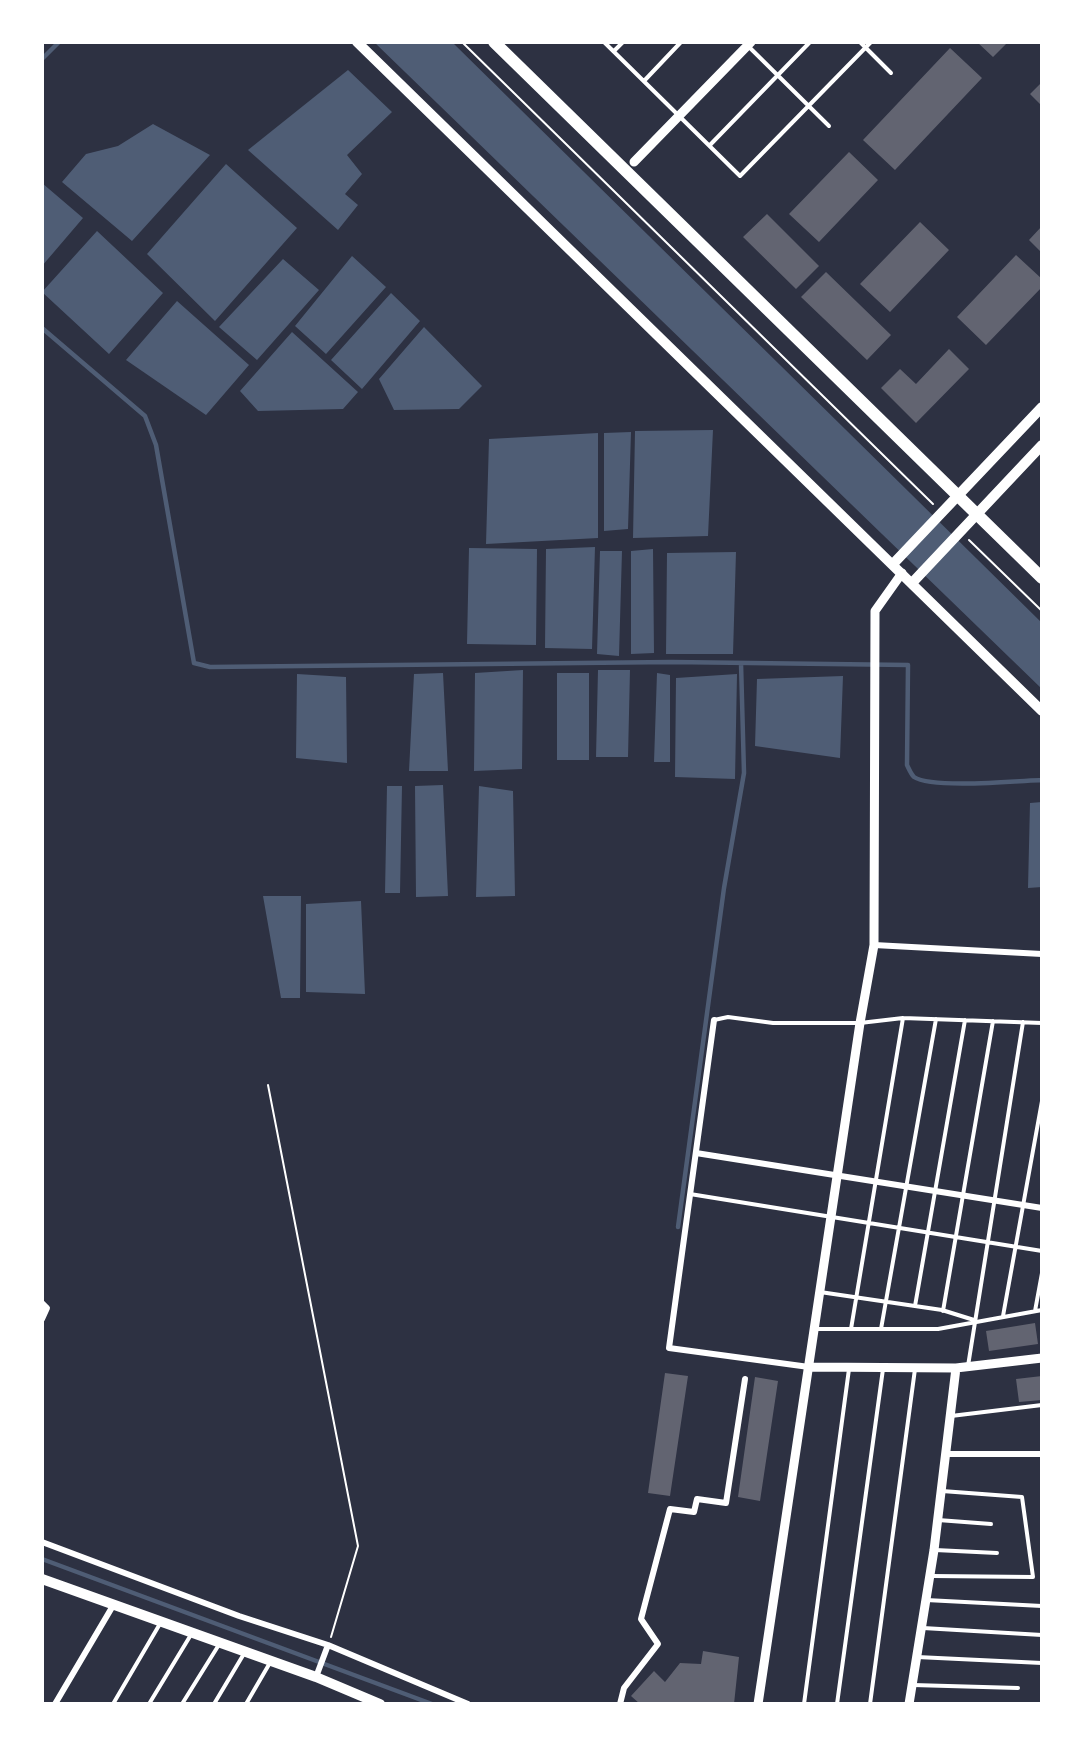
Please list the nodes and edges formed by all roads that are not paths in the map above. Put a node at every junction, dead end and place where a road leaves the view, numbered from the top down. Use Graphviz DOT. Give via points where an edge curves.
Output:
graph roads {
  1 [pos="357,42"];
  2 [pos="494,42"];
  3 [pos="604,42"];
  4 [pos="622,42"];
  5 [pos="681,42"];
  6 [pos="810,42"];
  7 [pos="860,42"];
  8 [pos="871,42"];
  9 [pos="747,43"];
  10 [pos="865,47"];
  11 [pos="614,51"];
  12 [pos="891,73"];
  13 [pos="777,75"];
  14 [pos="644,81"];
  15 [pos="808,105"];
  16 [pos="679,115"];
  17 [pos="829,126"];
  18 [pos="710,145"];
  19 [pos="634,162"];
  20 [pos="1042,407"];
  21 [pos="1042,445"];
  22 [pos="893,564"];
  23 [pos="902,573"];
  24 [pos="1042,578"];
  25 [pos="912,583"];
  26 [pos="1042,711"];
  27 [pos="874,945"];
  28 [pos="1042,954"];
  29 [pos="903,1018"];
  30 [pos="936,1019"];
  31 [pos="714,1020"];
  32 [pos="964,1020"];
  33 [pos="993,1021"];
  34 [pos="1023,1022"];
  35 [pos="860,1023"];
  36 [pos="1042,1023"];
  37 [pos="1042,1101"];
  38 [pos="696,1153"];
  39 [pos="839,1175"];
  40 [pos="876,1181"];
  41 [pos="906,1186"];
  42 [pos="935,1191"];
  43 [pos="689,1194"];
  44 [pos="963,1195"];
  45 [pos="994,1200"];
  46 [pos="1024,1205"];
  47 [pos="1042,1208"];
  48 [pos="832,1218"];
  49 [pos="869,1223"];
  50 [pos="899,1228"];
  51 [pos="928,1233"];
  52 [pos="956,1237"];
  53 [pos="988,1242"];
  54 [pos="1017,1247"];
  55 [pos="1042,1251"];
  56 [pos="1042,1273"];
  57 [pos="820,1292"];
  58 [pos="856,1297"];
  59 [pos="886,1302"];
  60 [pos="42,1304"];
  61 [pos="915,1306"];
  62 [pos="1042,1310"];
  63 [pos="943,1311"];
  64 [pos="1035,1311"];
  65 [pos="1003,1316"];
  66 [pos="42,1319"];
  67 [pos="975,1320"];
  68 [pos="815,1329"];
  69 [pos="851,1329"];
  70 [pos="881,1329"];
  71 [pos="1042,1358"];
  72 [pos="968,1366"];
  73 [pos="810,1367"];
  74 [pos="850,1367"];
  75 [pos="883,1367"];
  76 [pos="915,1367"];
  77 [pos="956,1368"];
  78 [pos="745,1379"];
  79 [pos="1042,1405"];
  80 [pos="950,1416"];
  81 [pos="946,1454"];
  82 [pos="1042,1454"];
  83 [pos="942,1491"];
  84 [pos="938,1520"];
  85 [pos="991,1524"];
  86 [pos="42,1542"];
  87 [pos="934,1550"];
  88 [pos="997,1553"];
  89 [pos="930,1576"];
  90 [pos="42,1579"];
  91 [pos="926,1600"];
  92 [pos="114,1604"];
  93 [pos="1042,1606"];
  94 [pos="162,1622"];
  95 [pos="921,1628"];
  96 [pos="192,1632"];
  97 [pos="1042,1635"];
  98 [pos="220,1642"];
  99 [pos="328,1645"];
  100 [pos="245,1651"];
  101 [pos="917,1657"];
  102 [pos="272,1660"];
  103 [pos="1042,1663"];
  104 [pos="316,1677"];
  105 [pos="912,1684"];
  106 [pos="1018,1688"];
  107 [pos="55,1704"];
  108 [pos="113,1704"];
  109 [pos="149,1704"];
  110 [pos="182,1704"];
  111 [pos="214,1704"];
  112 [pos="246,1704"];
  113 [pos="380,1704"];
  114 [pos="468,1704"];
  115 [pos="620,1704"];
  116 [pos="758,1704"];
  117 [pos="804,1704"];
  118 [pos="837,1704"];
  119 [pos="870,1704"];
  120 [pos="909,1704"];
  1 -- 22 [label="main road"];
  2 -- 24 [label="main road"];
  3 -- 11 [label="lane"];
  4 -- 11 [label="lane"];
  5 -- 14 [label="lane"];
  6 -- 13 [label="lane"];
  7 -- 10 [label="lane"];
  8 -- 10 [label="lane"];
  9 -- 13 [label="lane"];
  9 -- 16 [label="street"];
  10 -- 12 [label="lane"];
  10 -- 15 [label="lane"];
  11 -- 14 [label="lane"];
  13 -- 15 [label="lane"];
  13 -- 18 [label="lane"];
  14 -- 16 [label="lane"];
  15 -- 17 [label="lane"];
  15 -- 18 [label="lane" via="740,176"];
  16 -- 18 [label="lane"];
  16 -- 19 [label="street"];
  20 -- 22 [label="main road"];
  21 -- 25 [label="main road"];
  22 -- 23 [label="main road"];
  23 -- 25 [label="main road"];
  23 -- 27 [label="street" via="874,611"];
  25 -- 26 [label="main road"];
  27 -- 28 [label="street"];
  27 -- 35 [label="street"];
  29 -- 30 [label="lane"];
  29 -- 35 [label="lane"];
  29 -- 40 [label="lane"];
  30 -- 32 [label="lane"];
  30 -- 41 [label="lane"];
  31 -- 35 [label="lane" via="728,1017 773,1023"];
  31 -- 38 [label="street"];
  32 -- 33 [label="lane"];
  32 -- 42 [label="lane"];
  33 -- 34 [label="lane"];
  33 -- 44 [label="lane"];
  34 -- 36 [label="lane"];
  34 -- 45 [label="lane"];
  35 -- 39 [label="street"];
  37 -- 46 [label="lane"];
  38 -- 39 [label="street"];
  38 -- 43 [label="street"];
  39 -- 40 [label="street"];
  39 -- 48 [label="street"];
  40 -- 41 [label="street"];
  40 -- 49 [label="lane"];
  41 -- 42 [label="street"];
  41 -- 50 [label="lane"];
  42 -- 44 [label="street"];
  42 -- 51 [label="lane"];
  43 -- 48 [label="lane"];
  43 -- 73 [label="street" via="669,1348"];
  44 -- 45 [label="street"];
  44 -- 52 [label="lane"];
  45 -- 46 [label="street"];
  45 -- 53 [label="lane"];
  46 -- 47 [label="street"];
  46 -- 54 [label="lane"];
  48 -- 49 [label="lane"];
  48 -- 57 [label="street"];
  49 -- 50 [label="lane"];
  49 -- 58 [label="lane"];
  50 -- 51 [label="lane"];
  50 -- 59 [label="lane"];
  51 -- 52 [label="lane"];
  51 -- 61 [label="lane"];
  52 -- 53 [label="lane"];
  52 -- 63 [label="lane"];
  53 -- 54 [label="lane"];
  53 -- 67 [label="lane"];
  54 -- 55 [label="lane"];
  54 -- 65 [label="lane"];
  56 -- 64 [label="lane"];
  57 -- 58 [label="lane"];
  57 -- 68 [label="street"];
  58 -- 59 [label="lane"];
  58 -- 69 [label="lane"];
  59 -- 61 [label="lane"];
  59 -- 70 [label="lane"];
  60 -- 66 [label="street" via="47,1308"];
  61 -- 63 [label="lane"];
  62 -- 64 [label="lane"];
  63 -- 67 [label="lane"];
  64 -- 65 [label="lane"];
  65 -- 67 [label="lane"];
  67 -- 70 [label="lane" via="938,1329"];
  67 -- 72 [label="lane"];
  68 -- 69 [label="lane"];
  68 -- 73 [label="street"];
  69 -- 70 [label="lane"];
  71 -- 72 [label="street"];
  72 -- 77 [label="street"];
  73 -- 74 [label="street"];
  73 -- 116 [label="street"];
  74 -- 75 [label="street"];
  74 -- 117 [label="lane"];
  75 -- 76 [label="street"];
  75 -- 118 [label="lane"];
  76 -- 77 [label="street"];
  76 -- 119 [label="lane"];
  77 -- 80 [label="street"];
  78 -- 115 [label="street" via="726,1503 697,1499 694,1512 670,1509 641,1619 658,1644 624,1688"];
  79 -- 80 [label="lane"];
  80 -- 81 [label="street"];
  81 -- 82 [label="street"];
  81 -- 83 [label="street"];
  83 -- 84 [label="street"];
  83 -- 89 [label="lane" via="1022,1497 1033,1577"];
  84 -- 85 [label="lane"];
  84 -- 87 [label="street"];
  86 -- 99 [label="street"];
  87 -- 88 [label="lane"];
  87 -- 89 [label="street"];
  89 -- 91 [label="street"];
  90 -- 92 [label="main road"];
  91 -- 93 [label="lane"];
  91 -- 95 [label="street"];
  92 -- 94 [label="main road"];
  92 -- 107 [label="street"];
  94 -- 96 [label="main road"];
  94 -- 108 [label="lane"];
  95 -- 97 [label="lane"];
  95 -- 101 [label="street"];
  96 -- 98 [label="main road"];
  96 -- 109 [label="lane"];
  98 -- 100 [label="main road"];
  98 -- 110 [label="lane"];
  99 -- 104 [label="street"];
  99 -- 114 [label="street"];
  100 -- 102 [label="main road"];
  100 -- 111 [label="lane"];
  101 -- 103 [label="lane"];
  101 -- 105 [label="street"];
  102 -- 104 [label="main road"];
  102 -- 112 [label="lane"];
  104 -- 113 [label="main road"];
  105 -- 106 [label="lane"];
  105 -- 120 [label="street"];
}
